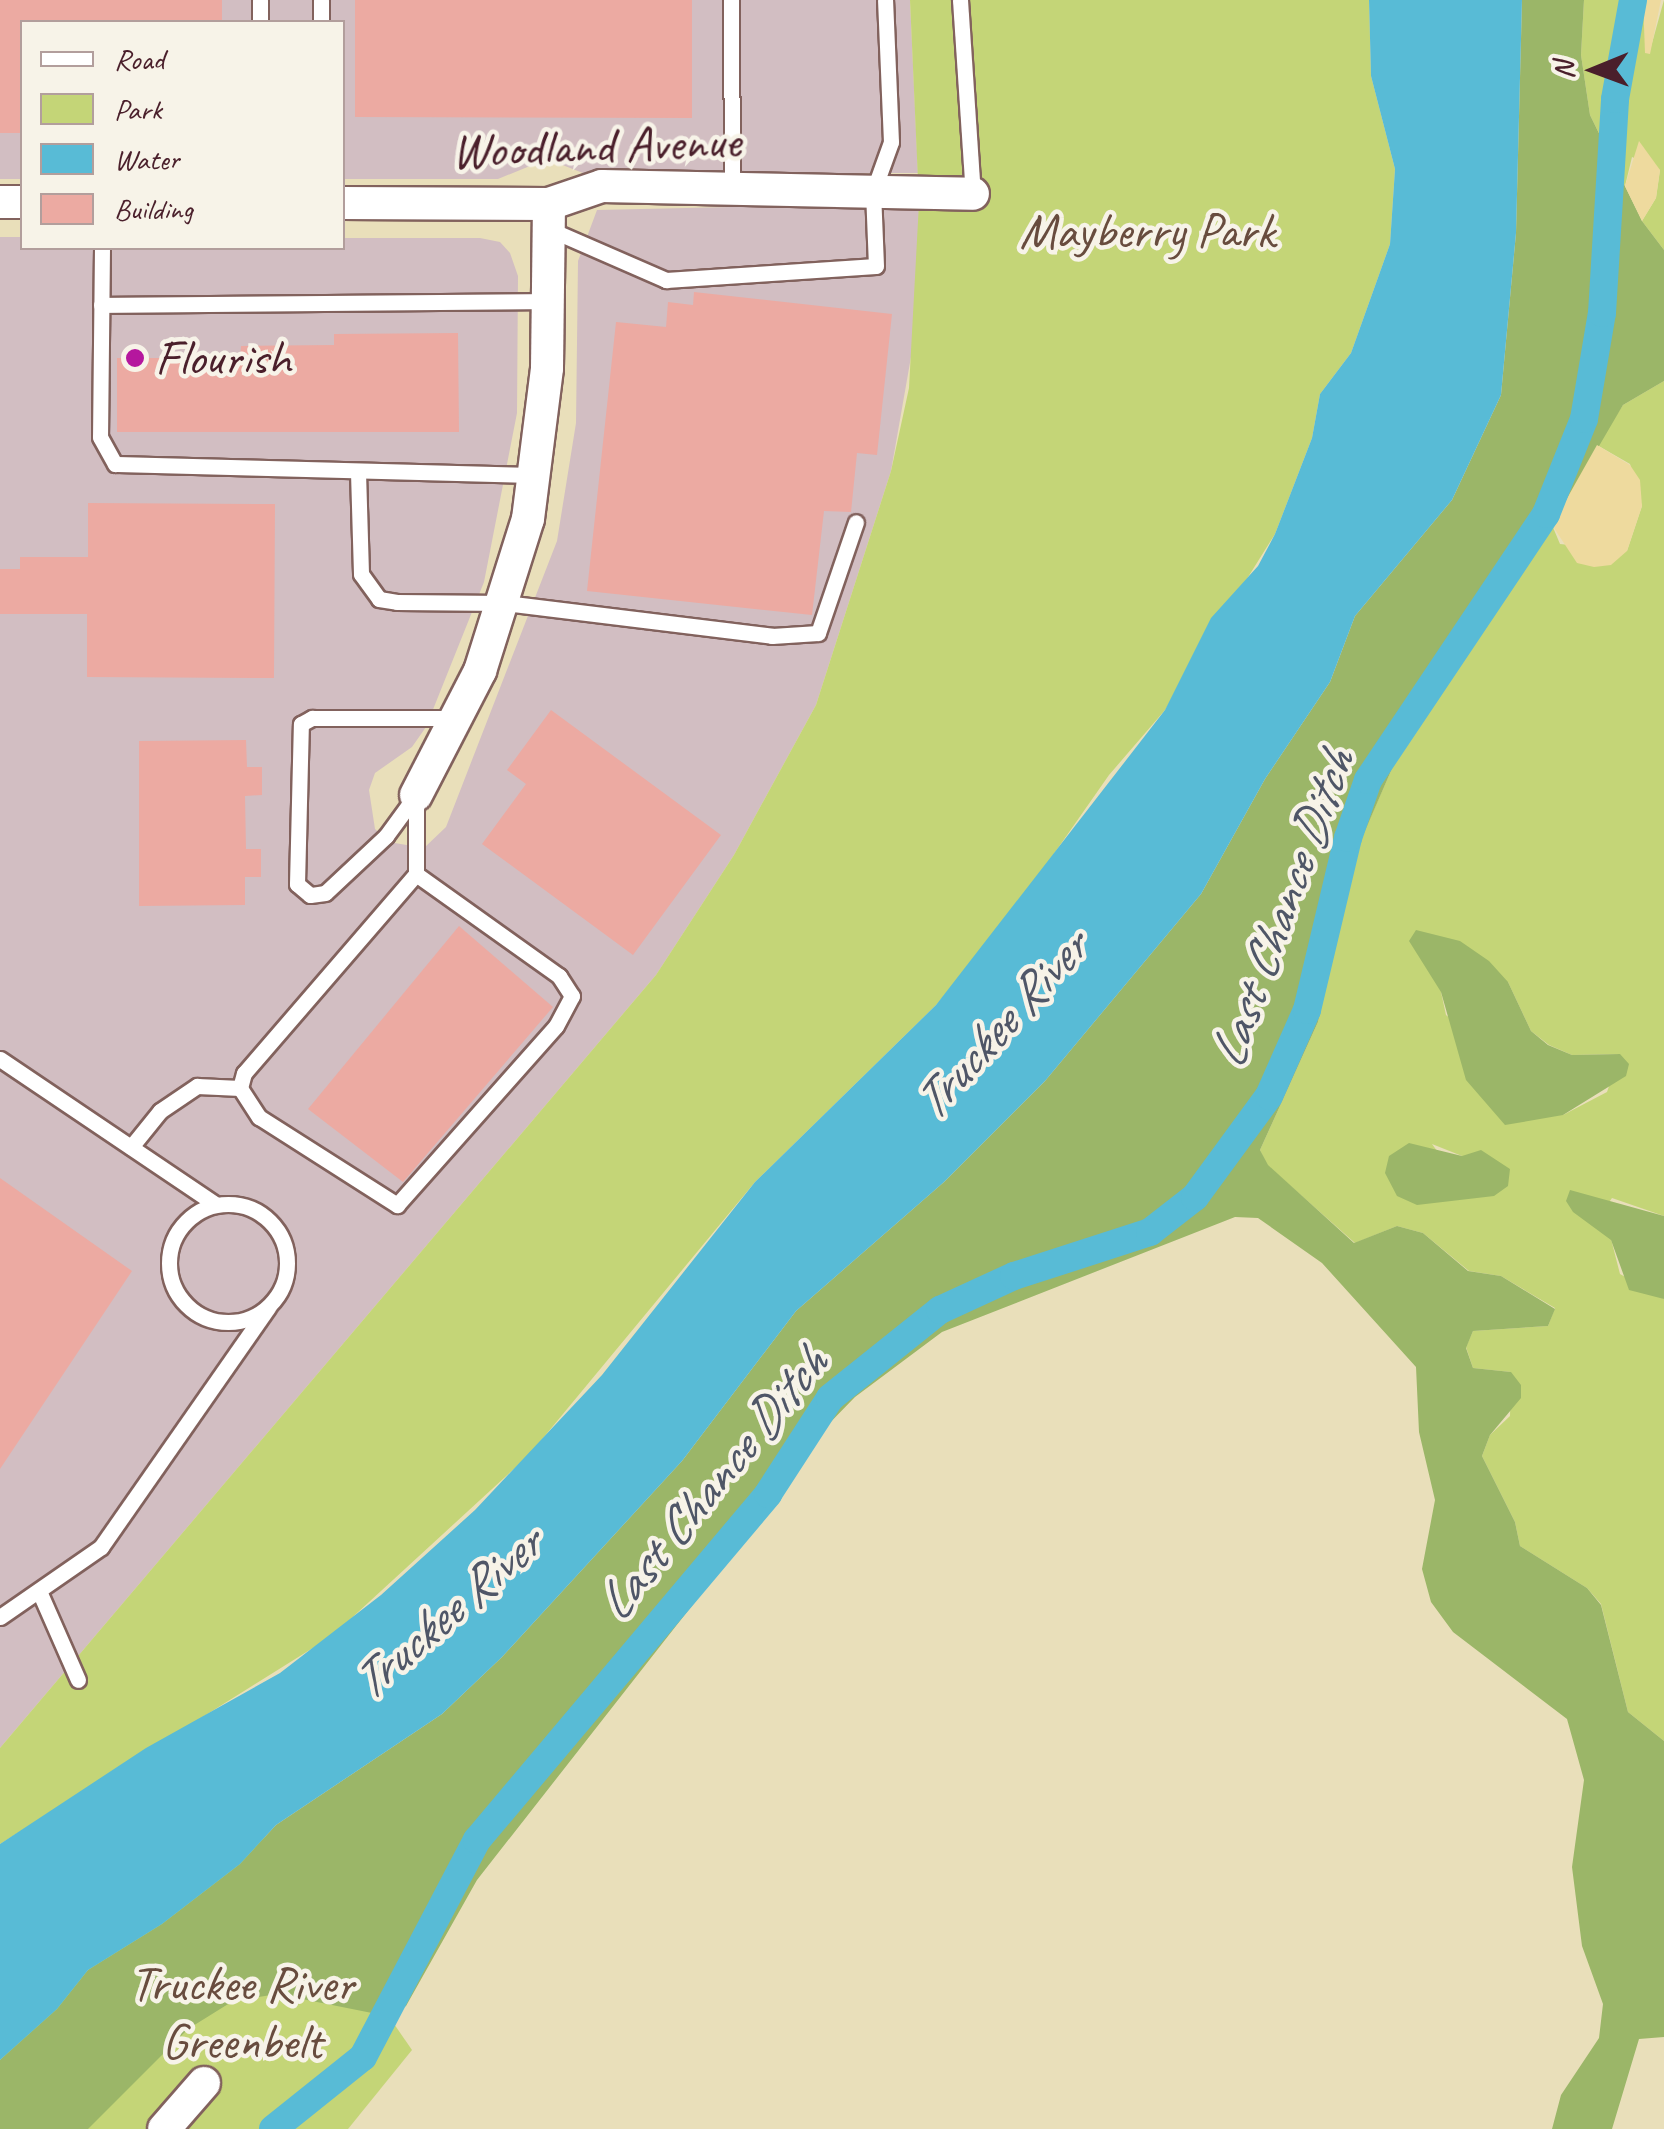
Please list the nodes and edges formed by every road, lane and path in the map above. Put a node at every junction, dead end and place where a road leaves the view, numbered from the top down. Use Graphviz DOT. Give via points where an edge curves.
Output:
graph roads {
  1 [pos="732,0"];
  2 [pos="885,0"];
  3 [pos="960,0"];
  4 [pos="732,189"];
  5 [pos="873,192"];
  6 [pos="973,194"];
  7 [pos="345,203"];
  8 [pos="548,216"];
  9 [pos="102,250"];
  10 [pos="548,300"];
  11 [pos="102,305"];
  12 [pos="358,472"];
  13 [pos="536,475"];
  14 [pos="856,522"];
  15 [pos="505,603"];
  16 [pos="458,718"];
  17 [pos="416,795"];
  18 [pos="416,874"];
  19 [pos="0,1059"];
  20 [pos="240,1088"];
  21 [pos="131,1148"];
  22 [pos="215,1204"];
  23 [pos="268,1308"];
  24 [pos="38,1591"];
  25 [pos="0,1617"];
  26 [pos="78,1680"];
  27 [pos="204,2082"];
  28 [pos="164,2129"];
  1 -- 4 [label="lane"];
  2 -- 5 [label="lane" via="890,142"];
  3 -- 6 [label="lane"];
  4 -- 5 [label="street, Woodland Avenue"];
  4 -- 8 [label="street, Woodland Avenue" via="602,186"];
  5 -- 6 [label="street, Woodland Avenue"];
  5 -- 8 [label="lane" via="876,266 666,280"];
  7 -- 8 [label="street, Woodland Avenue"];
  8 -- 10 [label="street"];
  9 -- 11 [label="lane"];
  10 -- 11 [label="lane"];
  10 -- 13 [label="street"];
  11 -- 12 [label="lane" via="100,438 115,464"];
  12 -- 13 [label="lane"];
  12 -- 15 [label="lane" via="367,589 397,602"];
  13 -- 15 [label="street"];
  14 -- 15 [label="lane" via="818,633 772,636"];
  15 -- 16 [label="street"];
  16 -- 17 [label="street"];
  16 -- 17 [label="lane" via="312,718 301,724 297,884 310,896 325,893 386,836"];
  17 -- 18 [label="lane"];
  18 -- 20 [label="lane" via="244,1073"];
  18 -- 20 [label="lane" via="569,986 570,1008 556,1026 397,1205 258,1118"];
  19 -- 21 [label="lane"];
  20 -- 21 [label="lane" via="197,1086 160,1112"];
  21 -- 22 [label="lane"];
  22 -- 23 [label="lane" via="251,1207 278,1230 288,1264"];
  22 -- 23 [label="lane" via="190,1217 172,1244 168,1264 179,1295 198,1314 224,1322"];
  23 -- 24 [label="lane" via="115,1530 86,1561"];
  24 -- 25 [label="lane"];
  24 -- 26 [label="lane"];
  27 -- 28 [label="street"];
}
